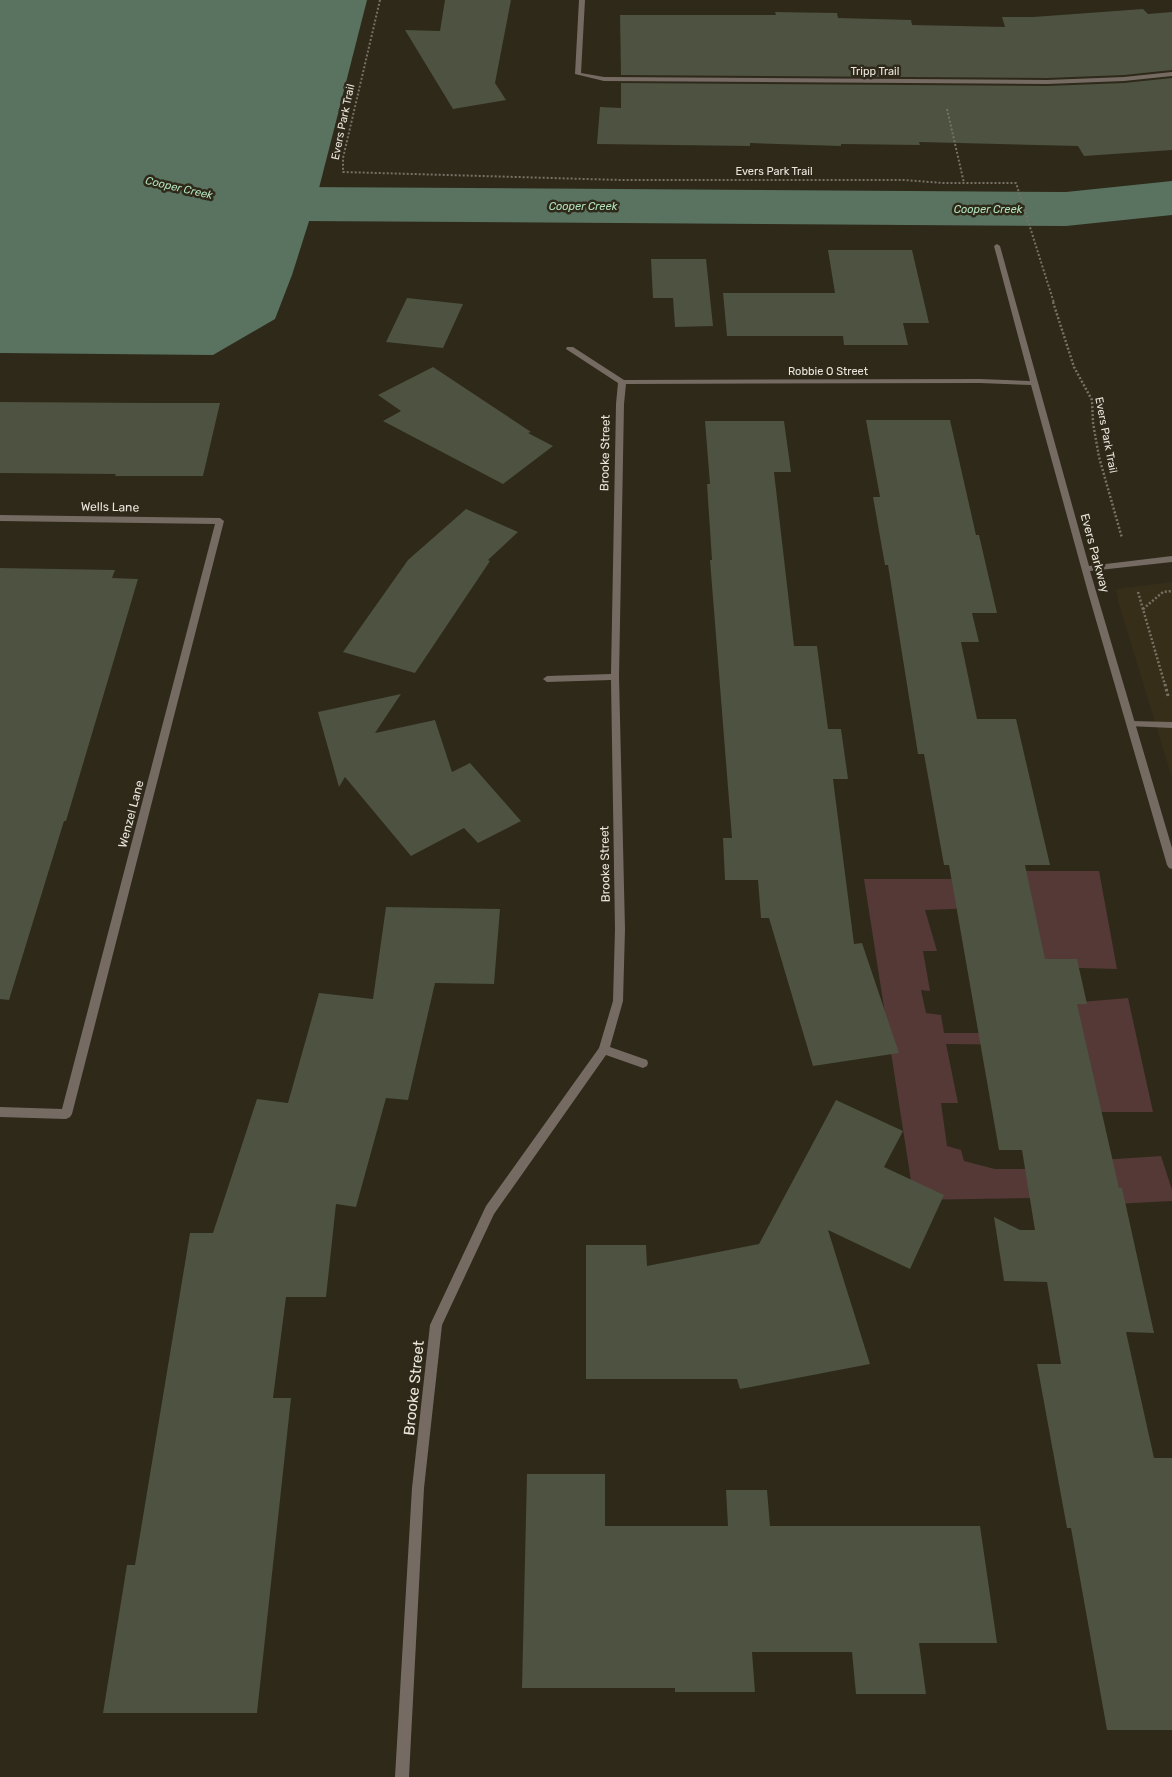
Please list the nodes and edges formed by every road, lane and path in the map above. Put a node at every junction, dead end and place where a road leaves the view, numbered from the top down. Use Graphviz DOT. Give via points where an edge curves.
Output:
graph roads {
  1 [pos="380,0"];
  2 [pos="582,0"];
  3 [pos="1172,74"];
  4 [pos="940,81"];
  5 [pos="964,183"];
  6 [pos="997,246"];
  7 [pos="570,349"];
  8 [pos="622,382"];
  9 [pos="1035,383"];
  10 [pos="0,518"];
  11 [pos="220,521"];
  12 [pos="1120,530"];
  13 [pos="1172,558"];
  14 [pos="1086,569"];
  15 [pos="1172,591"];
  16 [pos="1138,592"];
  17 [pos="1143,609"];
  18 [pos="615,677"];
  19 [pos="547,679"];
  20 [pos="1169,700"];
  21 [pos="1131,724"];
  22 [pos="1172,725"];
  23 [pos="1172,866"];
  24 [pos="604,1050"];
  25 [pos="643,1063"];
  26 [pos="0,1112"];
  27 [pos="402,1777"];
  1 -- 5 [label="path, Evers Park Trail" via="343,158 343,172 621,180"];
  2 -- 4 [label="street, Tripp Trail" via="578,74 604,79"];
  3 -- 4 [label="street, Tripp Trail" via="1046,82"];
  4 -- 5 [label="path"];
  5 -- 12 [label="path, Evers Park Trail" via="1016,183 1074,367 1092,400 1099,457"];
  6 -- 9 [label="street, Evers Parkway"];
  7 -- 8 [label="street"];
  8 -- 9 [label="street, Robbie O Street"];
  8 -- 18 [label="street, Brooke Street"];
  9 -- 14 [label="street, Evers Parkway"];
  10 -- 11 [label="street, Wells Lane"];
  11 -- 26 [label="street, Wenzel Lane" via="66,1114"];
  13 -- 14 [label="street"];
  14 -- 21 [label="street, Evers Parkway"];
  15 -- 17 [label="path" via="1162,592"];
  16 -- 17 [label="path"];
  17 -- 20 [label="path"];
  18 -- 19 [label="street"];
  18 -- 24 [label="street, Brooke Street" via="620,929 618,1001"];
  21 -- 22 [label="street"];
  21 -- 23 [label="street, Evers Parkway"];
  24 -- 25 [label="street"];
  24 -- 27 [label="street, Brooke Street" via="490,1210 436,1325 418,1488"];
}
